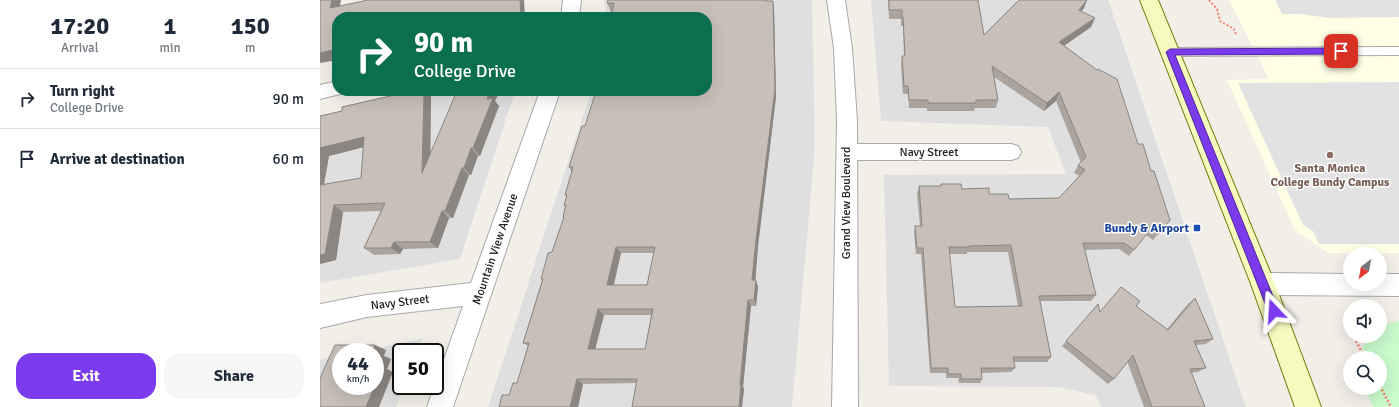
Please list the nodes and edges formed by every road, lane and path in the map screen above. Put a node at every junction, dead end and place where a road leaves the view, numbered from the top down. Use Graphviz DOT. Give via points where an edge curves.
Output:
graph roads {
  1 [pos="572,0"];
  2 [pos="836,0"];
  3 [pos="1149,0"];
  4 [pos="1209,0"];
  5 [pos="571,12"];
  6 [pos="1234,39"];
  7 [pos="1399,51"];
  8 [pos="1170,52"];
  9 [pos="332,89"];
  10 [pos="320,92"];
  11 [pos="548,96"];
  12 [pos="847,152"];
  13 [pos="1011,152"];
  14 [pos="1264,284"];
  15 [pos="1399,285"];
  16 [pos="480,293"];
  17 [pos="320,316"];
  18 [pos="1385,395"];
  19 [pos="440,407"];
  20 [pos="845,407"];
  21 [pos="1308,407"];
  22 [pos="1391,407"];
  1 -- 5 [label="street"];
  2 -- 12 [label="street, Grand View Boulevard" via="844,61"];
  3 -- 8 [label="main road"];
  4 -- 6 [label="path" via="1217,9 1220,21 1234,29"];
  7 -- 8 [label="lane"];
  8 -- 14 [label="main road"];
  9 -- 10 [label="street"];
  11 -- 16 [label="street, Mountain View Avenue"];
  12 -- 13 [label="street, Navy Street"];
  12 -- 20 [label="street, Grand View Boulevard"];
  14 -- 15 [label="street"];
  14 -- 21 [label="main road"];
  16 -- 17 [label="street, Navy Street" via="367,306"];
  16 -- 19 [label="street, Mountain View Avenue"];
  18 -- 22 [label="path"];
}
